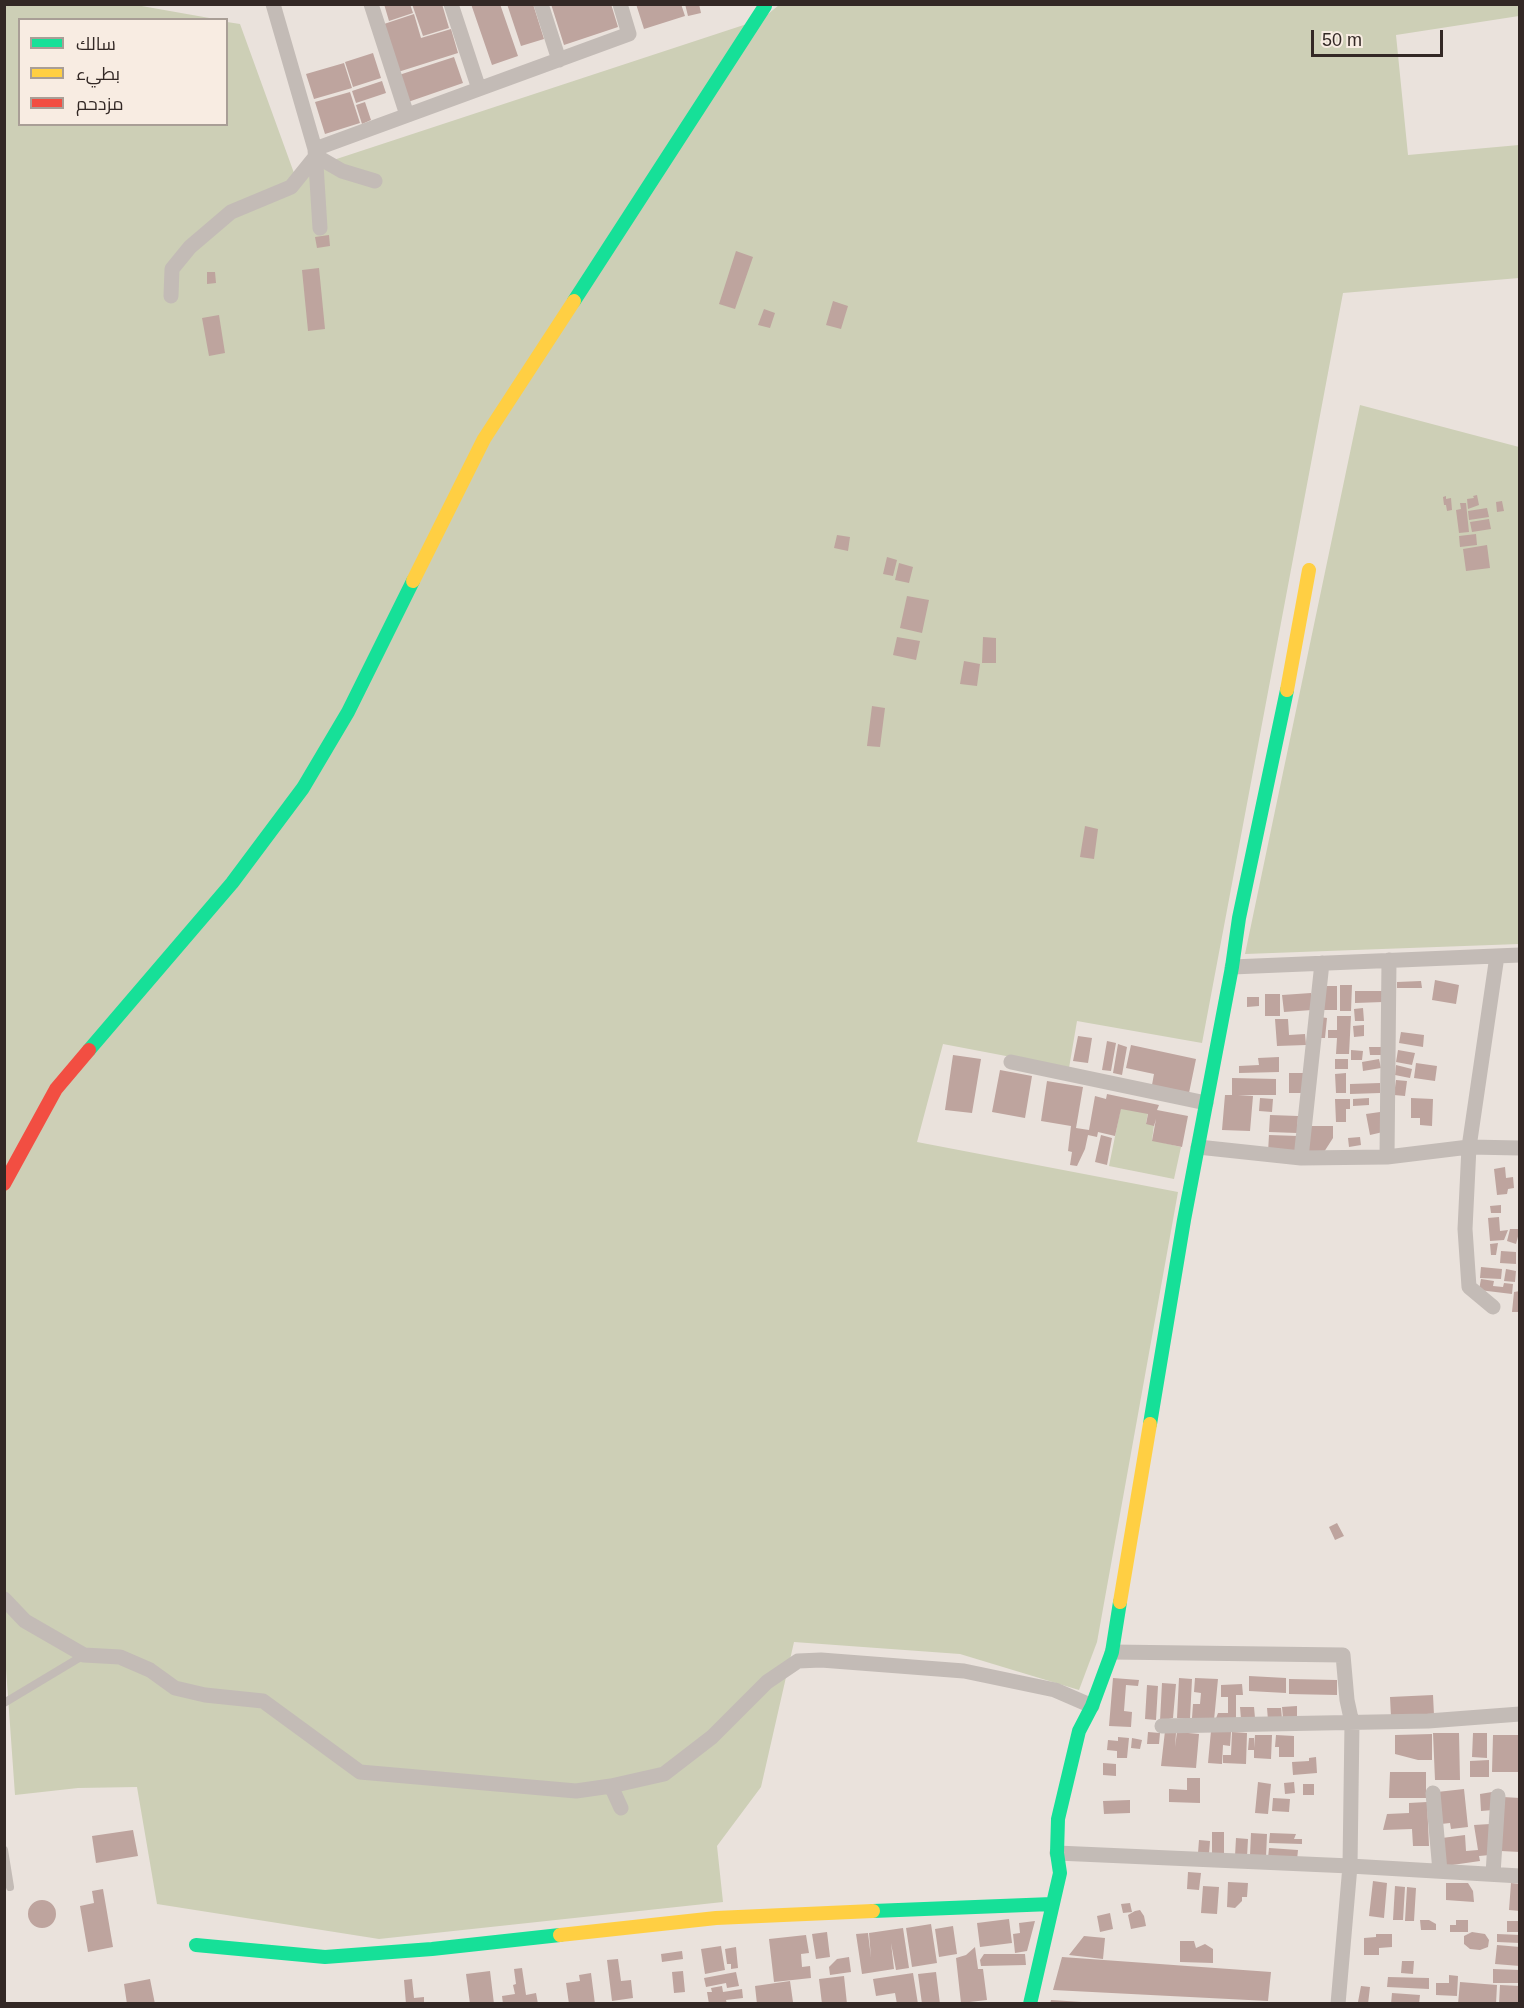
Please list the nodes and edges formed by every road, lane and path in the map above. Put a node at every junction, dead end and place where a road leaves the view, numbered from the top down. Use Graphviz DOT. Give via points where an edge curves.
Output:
graph roads {
  1 [pos="273,4"];
  2 [pos="371,4"];
  3 [pos="451,4"];
  4 [pos="541,4"];
  5 [pos="620,4"];
  6 [pos="765,6"];
  7 [pos="559,60"];
  8 [pos="479,89"];
  9 [pos="407,115"];
  10 [pos="315,153"];
  11 [pos="375,181"];
  12 [pos="320,228"];
  13 [pos="171,296"];
  14 [pos="1309,570"];
  15 [pos="1520,955"];
  16 [pos="1497,956"];
  17 [pos="1389,960"];
  18 [pos="1322,963"];
  19 [pos="1232,967"];
  20 [pos="1011,1062"];
  21 [pos="1206,1103"];
  22 [pos="1198,1147"];
  23 [pos="1469,1147"];
  24 [pos="1520,1148"];
  25 [pos="1387,1156"];
  26 [pos="1301,1158"];
  27 [pos="4,1184"];
  28 [pos="1493,1307"];
  29 [pos="4,1599"];
  30 [pos="1112,1652"];
  31 [pos="84,1656"];
  32 [pos="4,1703"];
  33 [pos="1092,1706"];
  34 [pos="1520,1714"];
  35 [pos="1352,1723"];
  36 [pos="1162,1726"];
  37 [pos="611,1786"];
  38 [pos="1433,1792"];
  39 [pos="1498,1796"];
  40 [pos="621,1808"];
  41 [pos="4,1850"];
  42 [pos="1057,1853"];
  43 [pos="1350,1866"];
  44 [pos="1440,1871"];
  45 [pos="1494,1874"];
  46 [pos="1520,1876"];
  47 [pos="10,1887"];
  48 [pos="1052,1904"];
  49 [pos="196,1945"];
  50 [pos="1030,2004"];
  51 [pos="1338,2004"];
  1 -- 10 [label="street"];
  2 -- 9 [label="street"];
  3 -- 8 [label="street"];
  4 -- 7 [label="street"];
  5 -- 7 [label="street" via="629,34"];
  6 -- 27 [label="street" via="484,439 348,712 303,788 232,883 56,1089"];
  7 -- 8 [label="street"];
  8 -- 9 [label="street"];
  9 -- 10 [label="street"];
  10 -- 11 [label="street" via="342,171"];
  10 -- 12 [label="street"];
  10 -- 13 [label="street" via="291,188 231,212 190,247 172,269"];
  14 -- 19 [label="street"];
  15 -- 16 [label="street"];
  16 -- 17 [label="street"];
  16 -- 23 [label="street"];
  17 -- 18 [label="street"];
  17 -- 25 [label="street"];
  18 -- 19 [label="street"];
  18 -- 26 [label="street"];
  19 -- 21 [label="street"];
  20 -- 21 [label="street"];
  21 -- 22 [label="street"];
  22 -- 26 [label="street"];
  22 -- 30 [label="street"];
  23 -- 24 [label="street"];
  23 -- 25 [label="street"];
  23 -- 28 [label="street" via="1465,1229 1468,1287"];
  25 -- 26 [label="street"];
  29 -- 31 [label="street" via="25,1621"];
  30 -- 33 [label="street"];
  30 -- 35 [label="street" via="1343,1655"];
  31 -- 32 [label="lane"];
  31 -- 37 [label="street" via="120,1657 150,1670 175,1688 263,1701 360,1772 576,1791"];
  33 -- 37 [label="street" via="1056,1690 964,1671 798,1661 767,1682 712,1737 664,1774"];
  33 -- 42 [label="street" via="1078,1731 1058,1819"];
  34 -- 35 [label="street"];
  35 -- 36 [label="street"];
  35 -- 43 [label="street"];
  37 -- 40 [label="street"];
  38 -- 44 [label="street"];
  39 -- 45 [label="street"];
  41 -- 47 [label="lane"];
  42 -- 43 [label="street"];
  42 -- 48 [label="street" via="1059,1873"];
  43 -- 44 [label="street"];
  43 -- 51 [label="street"];
  44 -- 45 [label="street"];
  45 -- 46 [label="street"];
  48 -- 49 [label="street" via="716,1918 325,1957"];
  48 -- 50 [label="street"];
}
